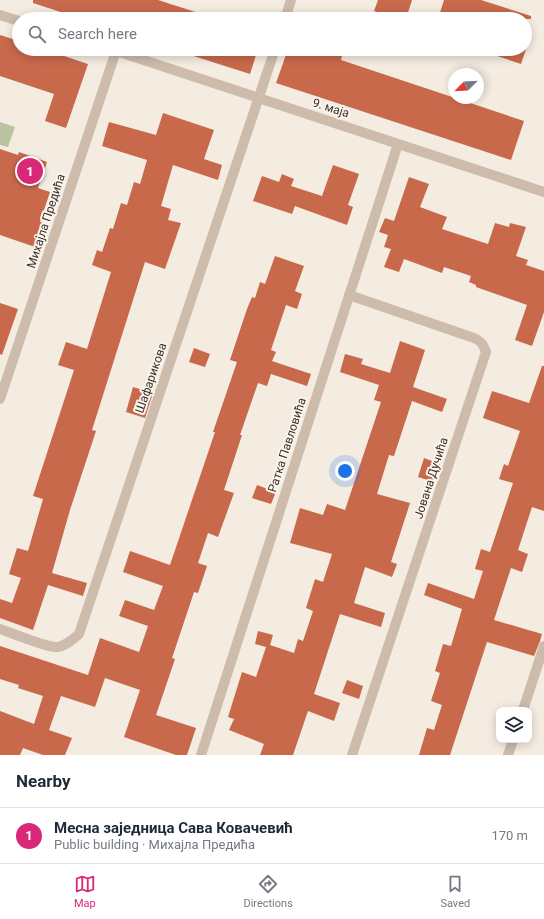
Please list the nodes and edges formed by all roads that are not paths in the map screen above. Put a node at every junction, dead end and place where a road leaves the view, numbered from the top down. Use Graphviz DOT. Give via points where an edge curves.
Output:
graph roads {
  1 [pos="291,0"];
  2 [pos="287,12"];
  3 [pos="0,15"];
  4 [pos="12,19"];
  5 [pos="111,56"];
  6 [pos="131,56"];
  7 [pos="273,56"];
  8 [pos="259,98"];
  9 [pos="398,144"];
  10 [pos="544,192"];
  11 [pos="349,295"];
  12 [pos="0,399"];
  13 [pos="0,630"];
  14 [pos="544,646"];
  15 [pos="524,707"];
  16 [pos="512,743"];
  17 [pos="201,755"];
  18 [pos="352,755"];
  19 [pos="508,755"];
  1 -- 2 [label="street"];
  3 -- 4 [label="street"];
  5 -- 12 [label="street, Михајла Предића"];
  6 -- 8 [label="street, 9. маја"];
  7 -- 8 [label="street, Шафарикова"];
  8 -- 9 [label="street, 9. маја"];
  8 -- 13 [label="street, Шафарикова" via="79,634 69,643 57,647"];
  9 -- 10 [label="street, 9. маја"];
  9 -- 11 [label="street, Ратка Павловића"];
  11 -- 17 [label="street, Ратка Павловића"];
  11 -- 18 [label="street, Јована Дучића" via="479,340 486,352"];
  14 -- 15 [label="street"];
  16 -- 19 [label="street"];
}
